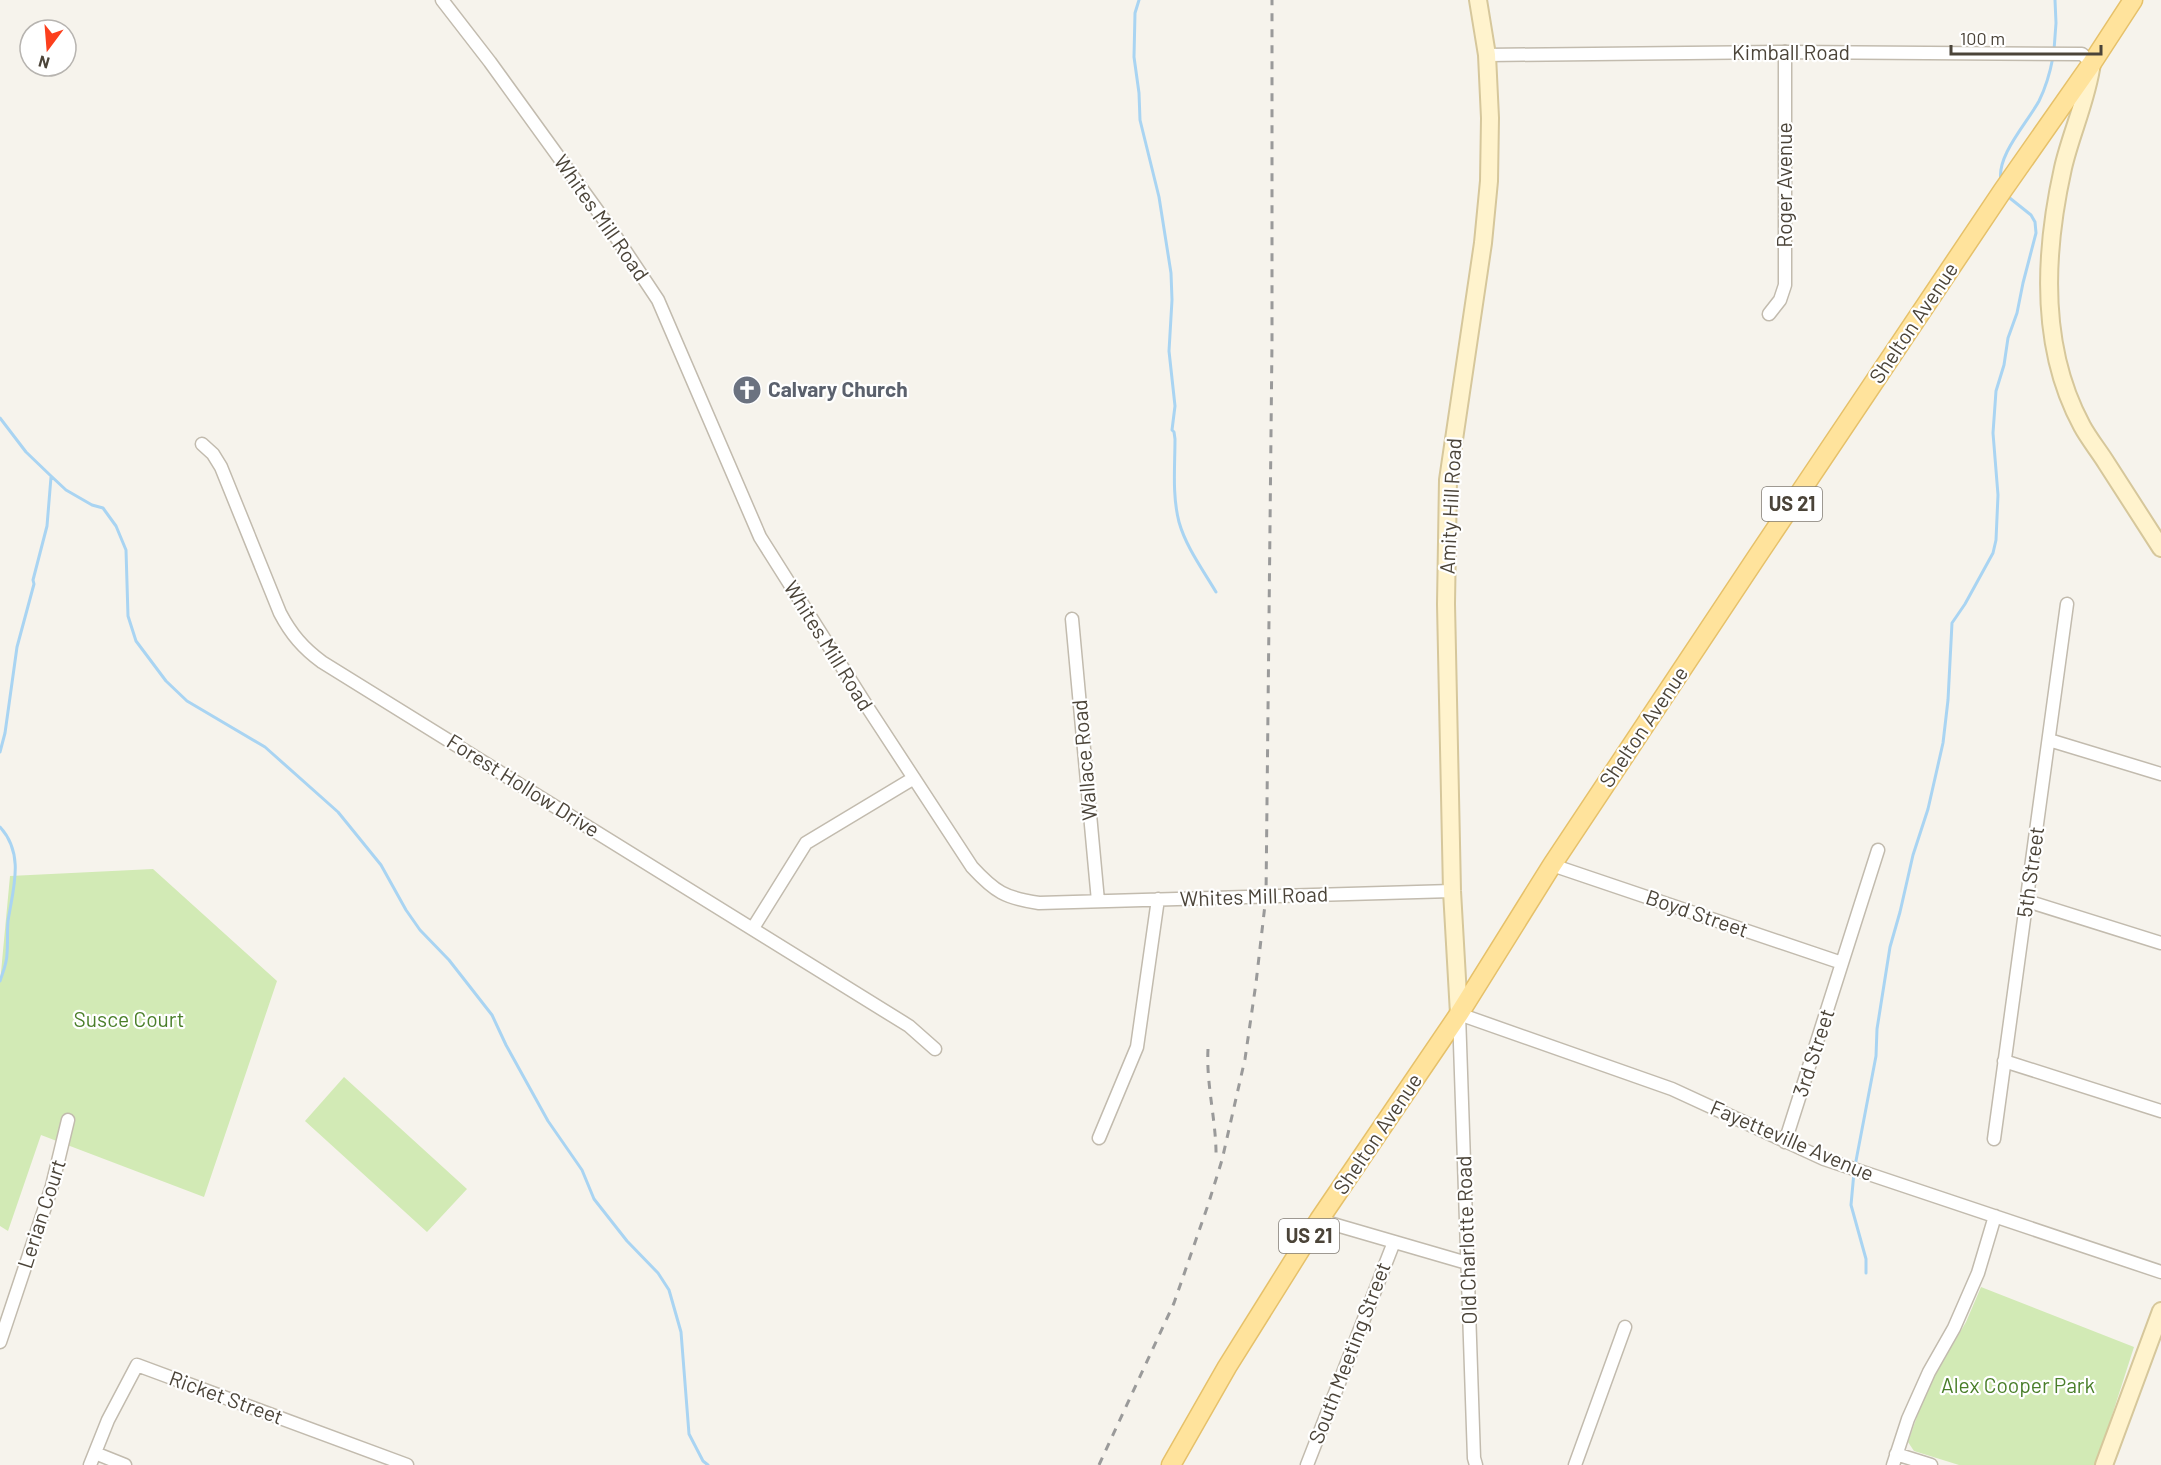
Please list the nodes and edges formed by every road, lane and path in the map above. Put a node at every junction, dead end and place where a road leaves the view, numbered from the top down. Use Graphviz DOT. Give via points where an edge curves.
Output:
graph roads {
  1 [pos="442,0"];
  2 [pos="1478,0"];
  3 [pos="2133,0"];
  4 [pos="1785,52"];
  5 [pos="1487,55"];
  6 [pos="2092,63"];
  7 [pos="1769,314"];
  8 [pos="202,444"];
  9 [pos="2161,548"];
  10 [pos="2067,604"];
  11 [pos="1072,619"];
  12 [pos="2049,740"];
  13 [pos="2161,774"];
  14 [pos="914,778"];
  15 [pos="1878,850"];
  16 [pos="1552,865"];
  17 [pos="1452,891"];
  18 [pos="1158,899"];
  19 [pos="1098,901"];
  20 [pos="2026,901"];
  21 [pos="753,928"];
  22 [pos="2161,943"];
  23 [pos="1842,963"];
  24 [pos="1459,1014"];
  25 [pos="935,1049"];
  26 [pos="2004,1061"];
  27 [pos="2161,1112"];
  28 [pos="68,1120"];
  29 [pos="1099,1138"];
  30 [pos="1994,1140"];
  31 [pos="1785,1142"];
  32 [pos="1995,1216"];
  33 [pos="1319,1220"];
  34 [pos="1394,1242"];
  35 [pos="1467,1263"];
  36 [pos="2161,1272"];
  37 [pos="2161,1311"];
  38 [pos="1625,1327"];
  39 [pos="0,1342"];
  40 [pos="95,1453"];
  41 [pos="1895,1460"];
  42 [pos="1474,1463"];
  43 [pos="90,1465"];
  44 [pos="125,1465"];
  45 [pos="407,1465"];
  46 [pos="1171,1465"];
  47 [pos="1306,1465"];
  48 [pos="1575,1465"];
  49 [pos="1931,1465"];
  50 [pos="2104,1465"];
  1 -- 14 [label="street, Whites Mill Road" via="610,228 658,300 760,537"];
  2 -- 5 [label="street, Amity Hill Road"];
  3 -- 6 [label="main road, Shelton Avenue / US 21"];
  4 -- 5 [label="street, Kimball Road"];
  4 -- 6 [label="street, Kimball Road" via="2082,54"];
  4 -- 7 [label="street, Roger Avenue" via="1785,285"];
  5 -- 17 [label="street, Amity Hill Road" via="1489,181 1448,480 1446,604"];
  6 -- 9 [label="street" via="2089,86 2063,168 2053,233 2048,291 2052,335 2059,372 2082,425"];
  6 -- 16 [label="main road, Shelton Avenue / US 21" via="1996,199"];
  8 -- 21 [label="street, Forest Hollow Drive" via="221,468 280,613 304,649"];
  10 -- 12 [label="street, 5th Street"];
  11 -- 19 [label="street, Wallace Road"];
  12 -- 13 [label="street"];
  12 -- 20 [label="street, 5th Street"];
  14 -- 19 [label="street, Whites Mill Road" via="972,867 990,886 1013,899 1039,903"];
  14 -- 21 [label="street" via="806,843"];
  15 -- 23 [label="street, 3rd Street"];
  16 -- 23 [label="street, Boyd Street"];
  16 -- 24 [label="main road, Shelton Avenue / US 21"];
  17 -- 18 [label="street, Whites Mill Road"];
  17 -- 24 [label="street, Amity Hill Road"];
  18 -- 19 [label="street, Whites Mill Road"];
  18 -- 29 [label="street" via="1137,1047"];
  20 -- 22 [label="street"];
  20 -- 26 [label="street, 5th Street"];
  21 -- 25 [label="street, Forest Hollow Drive" via="909,1026"];
  23 -- 31 [label="street, 3rd Street"];
  24 -- 31 [label="street, Fayetteville Avenue" via="1672,1089"];
  24 -- 33 [label="main road, Shelton Avenue / US 21"];
  24 -- 35 [label="street, Old Charlotte Road"];
  26 -- 27 [label="street"];
  26 -- 30 [label="street, 5th Street"];
  28 -- 39 [label="street, Lerian Court" via="52,1186"];
  31 -- 32 [label="street, Fayetteville Avenue" via="1824,1159"];
  32 -- 36 [label="street, Fayetteville Avenue"];
  32 -- 41 [label="street" via="1978,1273 1908,1419"];
  33 -- 34 [label="street"];
  33 -- 46 [label="main road, Shelton Avenue / US 21"];
  34 -- 35 [label="street"];
  34 -- 47 [label="street, South Meeting Street"];
  35 -- 42 [label="street, Old Charlotte Road"];
  37 -- 50 [label="street"];
  38 -- 48 [label="street"];
  40 -- 43 [label="street"];
  40 -- 44 [label="street"];
  40 -- 45 [label="street, Ricket Street" via="137,1365"];
  41 -- 49 [label="street"];
}
